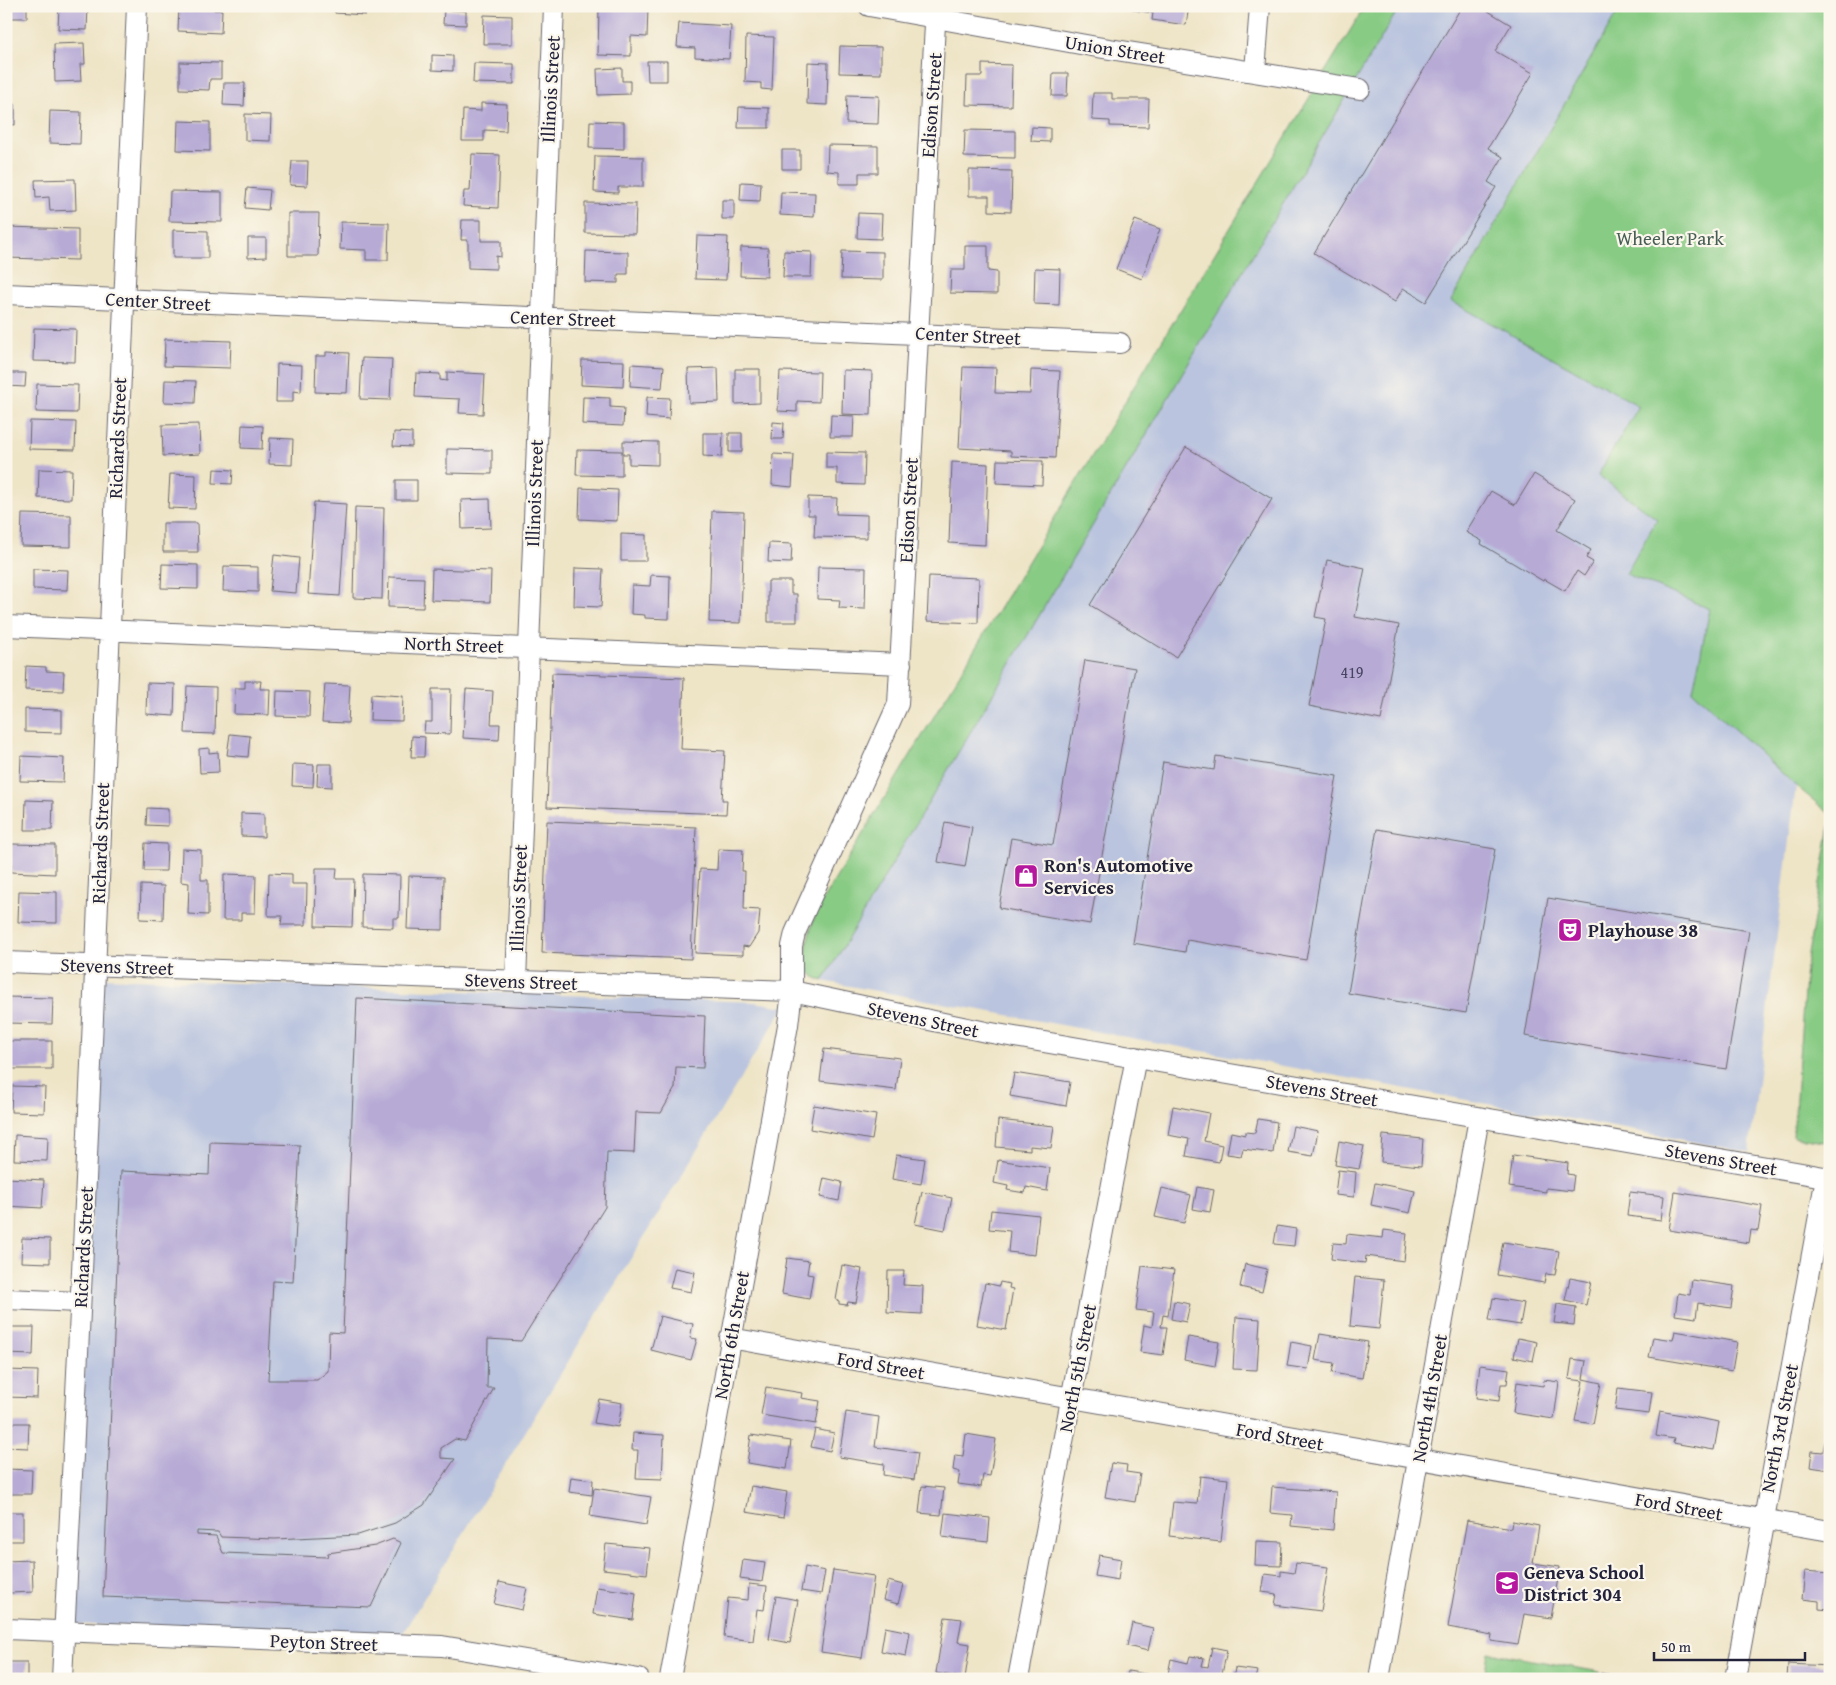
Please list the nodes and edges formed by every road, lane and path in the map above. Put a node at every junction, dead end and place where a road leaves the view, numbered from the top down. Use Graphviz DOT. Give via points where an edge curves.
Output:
graph roads {
  1 [pos="137,6"];
  2 [pos="554,6"];
  3 [pos="869,6"];
  4 [pos="1260,6"];
  5 [pos="936,12"];
  6 [pos="1255,72"];
  7 [pos="1360,89"];
  8 [pos="6,294"];
  9 [pos="123,299"];
  10 [pos="540,317"];
  11 [pos="917,333"];
  12 [pos="1120,343"];
  13 [pos="6,626"];
  14 [pos="109,630"];
  15 [pos="528,647"];
  16 [pos="901,664"];
  17 [pos="6,962"];
  18 [pos="95,965"];
  19 [pos="516,980"];
  20 [pos="792,991"];
  21 [pos="1136,1057"];
  22 [pos="1479,1118"];
  23 [pos="1828,1178"];
  24 [pos="6,1299"];
  25 [pos="80,1302"];
  26 [pos="730,1338"];
  27 [pos="1071,1400"];
  28 [pos="1418,1460"];
  29 [pos="1762,1521"];
  30 [pos="1830,1532"];
  31 [pos="6,1629"];
  32 [pos="64,1633"];
  33 [pos="62,1679"];
  34 [pos="638,1679"];
  35 [pos="670,1679"];
  36 [pos="1018,1679"];
  37 [pos="1379,1679"];
  38 [pos="1735,1679"];
  1 -- 9 [label="street, Richards Street"];
  2 -- 10 [label="street, Illinois Street"];
  3 -- 5 [label="street, Union Street"];
  4 -- 6 [label="street"];
  5 -- 6 [label="street, Union Street" via="1097,47"];
  5 -- 11 [label="street, Edison Street"];
  6 -- 7 [label="street, Union Street"];
  8 -- 9 [label="street, Center Street"];
  9 -- 10 [label="street, Center Street"];
  9 -- 14 [label="street, Richards Street"];
  10 -- 11 [label="street, Center Street"];
  10 -- 15 [label="street, Illinois Street"];
  11 -- 12 [label="street, Center Street"];
  11 -- 16 [label="street, Edison Street"];
  13 -- 14 [label="street, North Street"];
  14 -- 15 [label="street, North Street"];
  14 -- 18 [label="street, Richards Street"];
  15 -- 16 [label="street, North Street"];
  15 -- 19 [label="street, Illinois Street"];
  16 -- 20 [label="street, Edison Street" via="898,704 795,933"];
  17 -- 18 [label="street, Stevens Street"];
  18 -- 19 [label="street, Stevens Street"];
  18 -- 25 [label="street, Richards Street"];
  19 -- 20 [label="street, Stevens Street"];
  20 -- 21 [label="street, Stevens Street" via="986,1032"];
  20 -- 26 [label="street, North 6th Street"];
  21 -- 22 [label="street, Stevens Street"];
  21 -- 27 [label="street, North 5th Street"];
  22 -- 23 [label="street, Stevens Street"];
  22 -- 28 [label="street, North 4th Street"];
  23 -- 29 [label="street, North 3rd Street"];
  24 -- 25 [label="street"];
  25 -- 32 [label="street, Richards Street"];
  26 -- 27 [label="street, Ford Street"];
  26 -- 35 [label="street, North 6th Street"];
  27 -- 28 [label="street, Ford Street"];
  27 -- 36 [label="street, North 5th Street"];
  28 -- 29 [label="street, Ford Street"];
  28 -- 37 [label="street, North 4th Street"];
  29 -- 30 [label="street, Ford Street"];
  29 -- 38 [label="street, North 3rd Street"];
  31 -- 32 [label="street, Peyton Street"];
  32 -- 33 [label="street, Richards Street"];
  32 -- 34 [label="street, Peyton Street" via="442,1646"];
}
